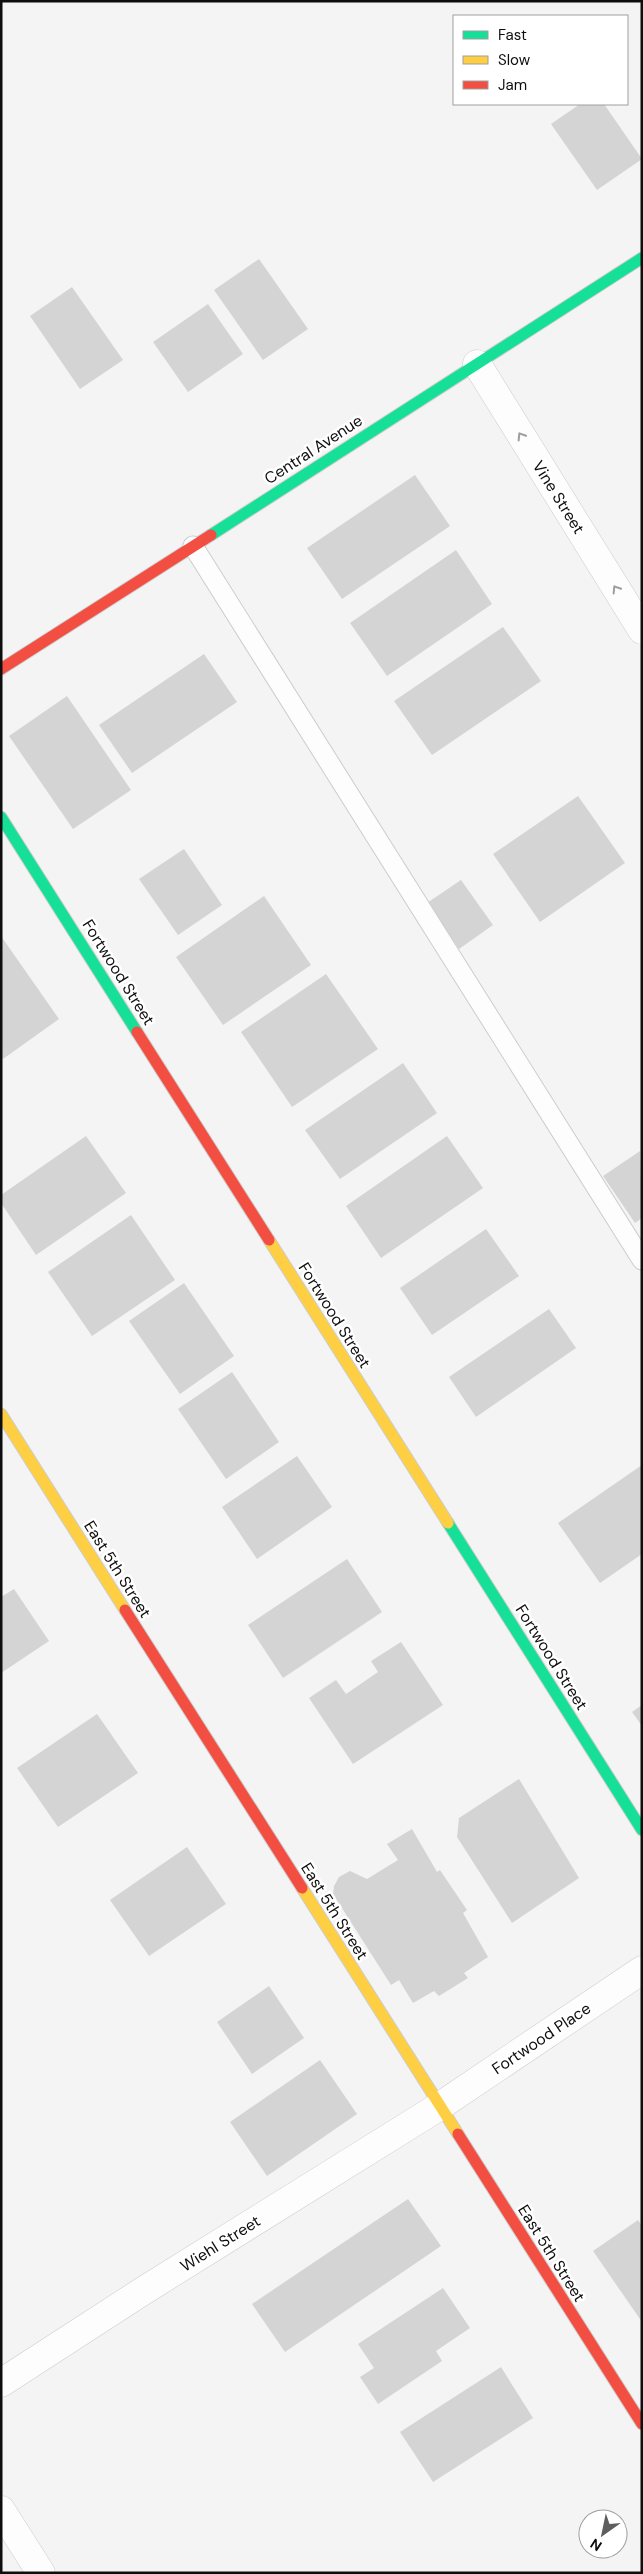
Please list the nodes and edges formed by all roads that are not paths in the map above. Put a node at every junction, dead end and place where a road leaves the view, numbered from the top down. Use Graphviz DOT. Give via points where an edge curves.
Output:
graph roads {
  1 [pos="642,258"];
  2 [pos="477,364"];
  3 [pos="193,546"];
  4 [pos="642,630"];
  5 [pos="1,669"];
  6 [pos="1,817"];
  7 [pos="642,1260"];
  8 [pos="1,1414"];
  9 [pos="642,1830"];
  10 [pos="642,1970"];
  11 [pos="440,2106"];
  12 [pos="1,2383"];
  13 [pos="642,2424"];
  14 [pos="1,2510"];
  15 [pos="41,2573"];
  1 -- 2 [label="street, Central Avenue"];
  2 -- 3 [label="street, Central Avenue"];
  4 -- 2 [label="street, Vine Street, one-way"];
  3 -- 5 [label="street, Central Avenue"];
  3 -- 7 [label="lane"];
  6 -- 9 [label="street, Fortwood Street"];
  8 -- 11 [label="street, East 5th Street"];
  10 -- 11 [label="street, Fortwood Place"];
  11 -- 12 [label="street, Wiehl Street"];
  11 -- 13 [label="street, East 5th Street"];
  14 -- 15 [label="street"];
}
